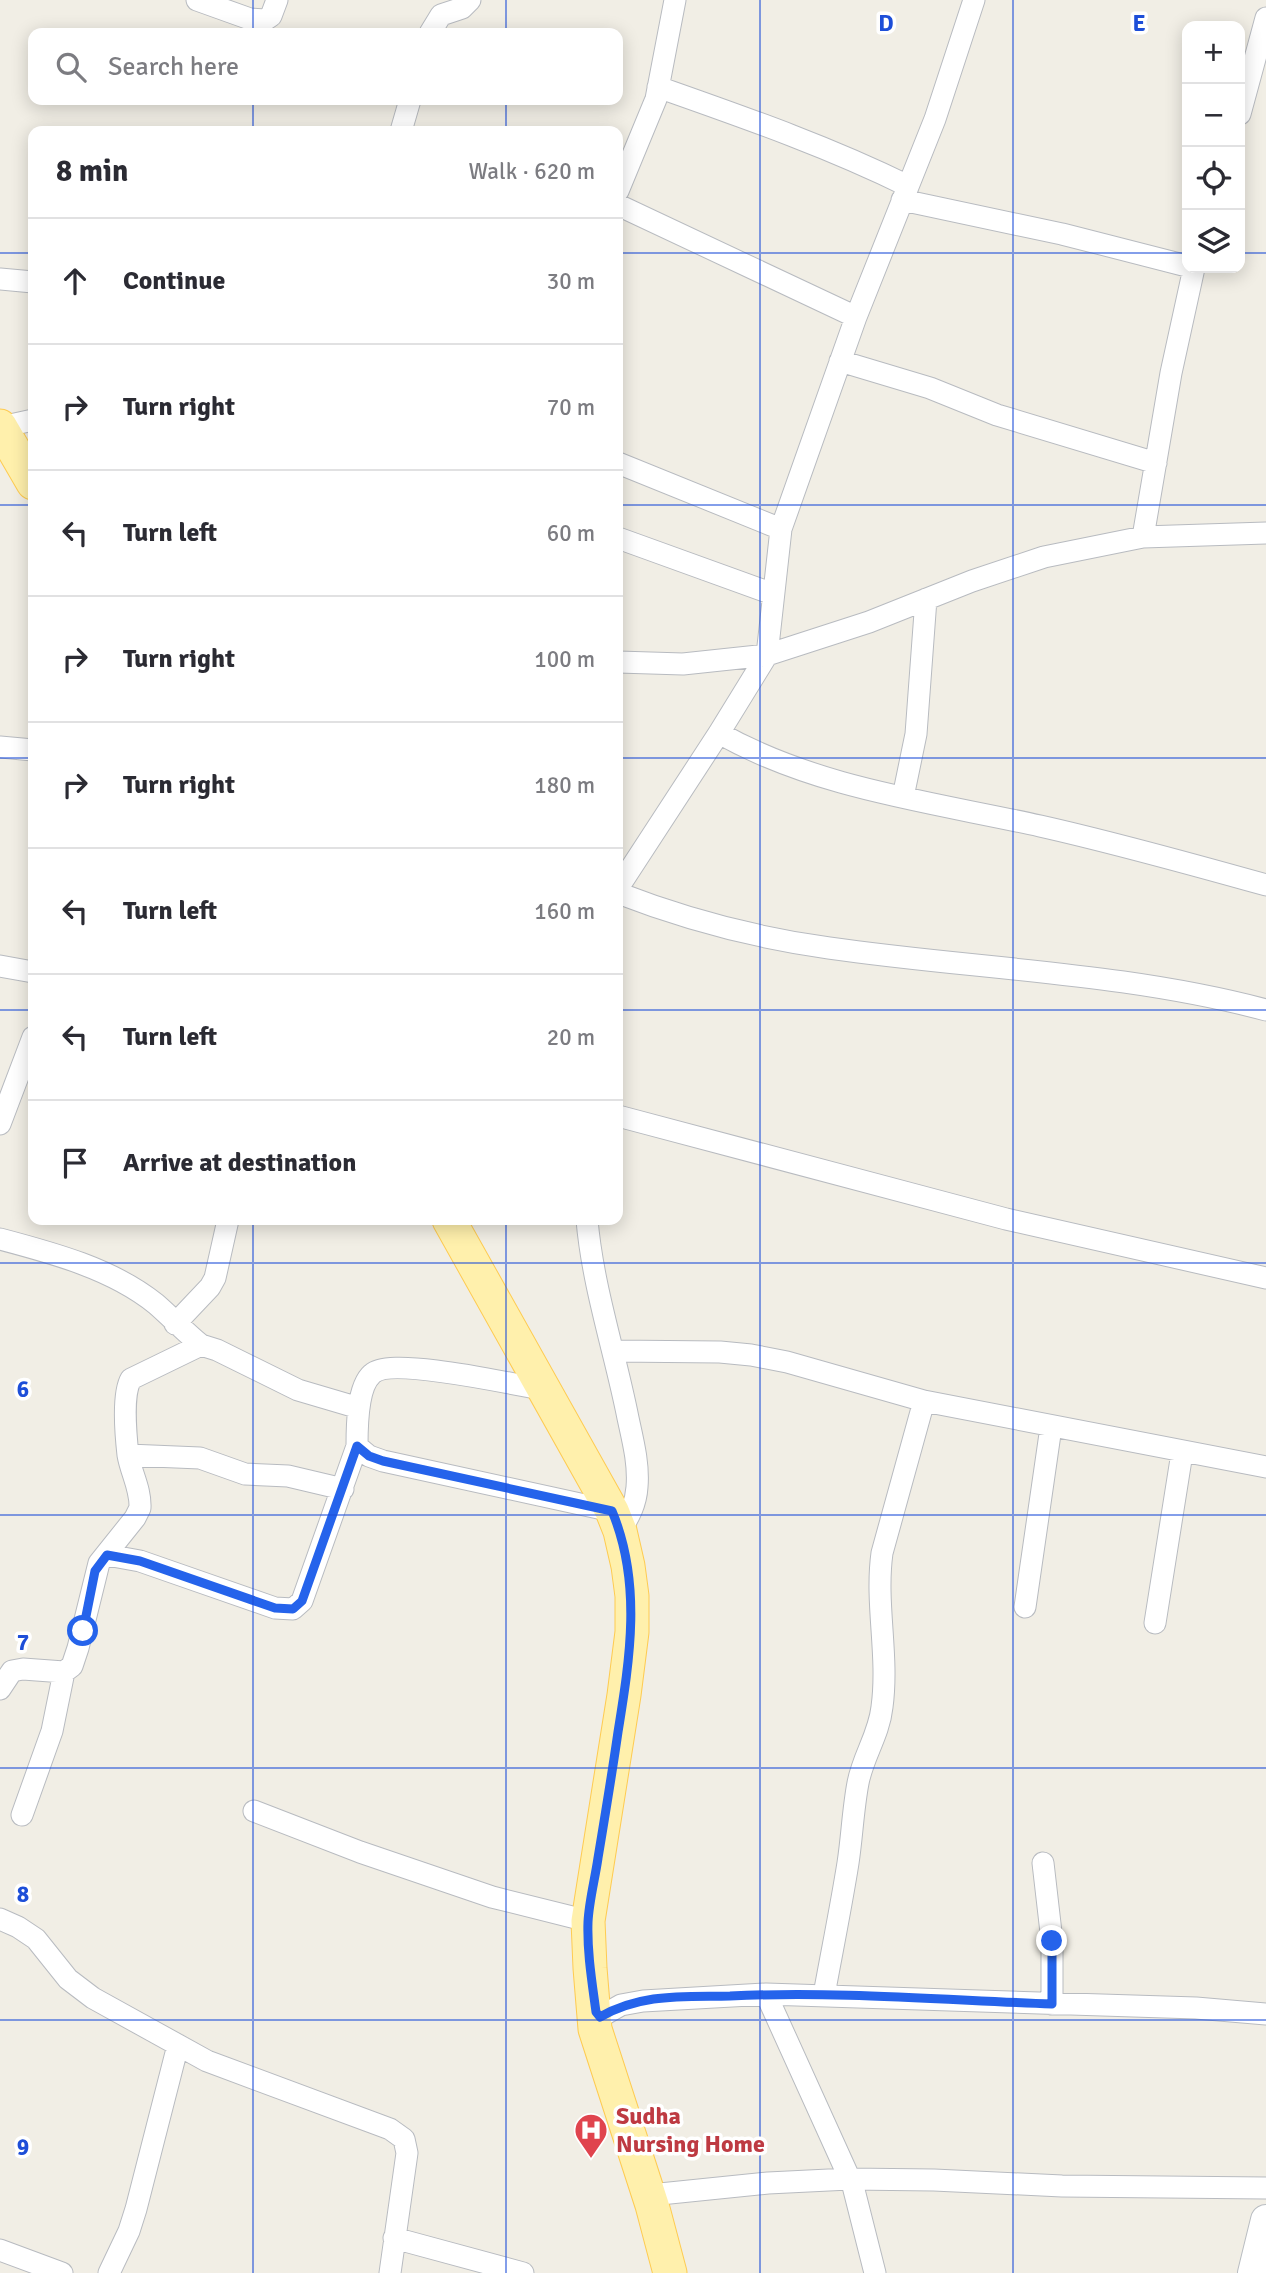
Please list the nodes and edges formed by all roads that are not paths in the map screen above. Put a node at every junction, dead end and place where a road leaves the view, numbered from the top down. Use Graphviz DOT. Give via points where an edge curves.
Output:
graph roads {
  1 [pos="197,0"];
  2 [pos="277,0"];
  3 [pos="470,0"];
  4 [pos="676,0"];
  5 [pos="974,0"];
  6 [pos="1266,18"];
  7 [pos="433,28"];
  8 [pos="659,87"];
  9 [pos="1245,96"];
  10 [pos="409,105"];
  11 [pos="402,126"];
  12 [pos="623,179"];
  13 [pos="905,193"];
  14 [pos="623,207"];
  15 [pos="1182,265"];
  16 [pos="1192,273"];
  17 [pos="0,279"];
  18 [pos="28,282"];
  19 [pos="856,317"];
  20 [pos="840,361"];
  21 [pos="28,421"];
  22 [pos="0,427"];
  23 [pos="1156,463"];
  24 [pos="623,465"];
  25 [pos="28,475"];
  26 [pos="780,529"];
  27 [pos="1266,533"];
  28 [pos="1143,537"];
  29 [pos="623,540"];
  30 [pos="773,594"];
  31 [pos="926,599"];
  32 [pos="767,654"];
  33 [pos="623,662"];
  34 [pos="719,733"];
  35 [pos="0,747"];
  36 [pos="28,750"];
  37 [pos="903,797"];
  38 [pos="623,883"];
  39 [pos="1266,885"];
  40 [pos="623,893"];
  41 [pos="0,966"];
  42 [pos="28,971"];
  43 [pos="1266,1010"];
  44 [pos="28,1050"];
  45 [pos="623,1117"];
  46 [pos="0,1124"];
  47 [pos="227,1225"];
  48 [pos="452,1225"];
  49 [pos="587,1225"];
  50 [pos="0,1239"];
  51 [pos="1266,1278"];
  52 [pos="175,1324"];
  53 [pos="201,1345"];
  54 [pos="614,1351"];
  55 [pos="546,1390"];
  56 [pos="923,1401"];
  57 [pos="359,1408"];
  58 [pos="1051,1427"];
  59 [pos="357,1446"];
  60 [pos="1182,1452"];
  61 [pos="128,1455"];
  62 [pos="1266,1467"];
  63 [pos="343,1489"];
  64 [pos="616,1521"];
  65 [pos="107,1555"];
  66 [pos="1025,1607"];
  67 [pos="1155,1623"];
  68 [pos="64,1672"];
  69 [pos="0,1689"];
  70 [pos="254,1811"];
  71 [pos="22,1815"];
  72 [pos="1042,1863"];
  73 [pos="0,1919"];
  74 [pos="588,1921"];
  75 [pos="766,1994"];
  76 [pos="824,1995"];
  77 [pos="1052,2004"];
  78 [pos="1266,2014"];
  79 [pos="598,2015"];
  80 [pos="178,2045"];
  81 [pos="849,2179"];
  82 [pos="1266,2188"];
  83 [pos="660,2194"];
  84 [pos="1266,2220"];
  85 [pos="394,2238"];
  86 [pos="0,2250"];
  87 [pos="62,2273"];
  88 [pos="109,2273"];
  89 [pos="390,2273"];
  90 [pos="523,2273"];
  91 [pos="670,2273"];
  92 [pos="681,2273"];
  93 [pos="875,2273"];
  94 [pos="1253,2273"];
  1 -- 2 [label="street" via="258,20 271,16"];
  3 -- 7 [label="street" via="441,15"];
  4 -- 8 [label="street"];
  5 -- 13 [label="street"];
  6 -- 9 [label="street"];
  8 -- 12 [label="street"];
  8 -- 13 [label="street" via="851,158"];
  10 -- 11 [label="street"];
  13 -- 15 [label="street"];
  13 -- 19 [label="street"];
  14 -- 19 [label="street"];
  16 -- 23 [label="street"];
  17 -- 18 [label="street"];
  19 -- 20 [label="street"];
  20 -- 23 [label="street"];
  20 -- 26 [label="street"];
  21 -- 22 [label="street"];
  22 -- 25 [label="main road"];
  23 -- 28 [label="street"];
  24 -- 26 [label="street"];
  26 -- 30 [label="street"];
  27 -- 28 [label="street"];
  28 -- 31 [label="street" via="1044,557"];
  29 -- 30 [label="street"];
  30 -- 32 [label="street"];
  31 -- 32 [label="street"];
  31 -- 37 [label="street" via="916,734"];
  32 -- 33 [label="street" via="683,664"];
  32 -- 34 [label="street"];
  34 -- 37 [label="street" via="782,764"];
  34 -- 38 [label="street"];
  35 -- 36 [label="street"];
  37 -- 39 [label="street" via="1091,838"];
  40 -- 43 [label="street" via="664,911 778,940 1171,989"];
  41 -- 42 [label="street"];
  44 -- 46 [label="street"];
  45 -- 51 [label="street" via="1018,1222"];
  47 -- 52 [label="street" via="215,1278"];
  48 -- 55 [label="main road"];
  49 -- 54 [label="street" via="590,1255"];
  50 -- 52 [label="street" via="117,1279"];
  52 -- 53 [label="street"];
  53 -- 57 [label="street" via="298,1390"];
  53 -- 61 [label="street" via="131,1379 126,1396"];
  54 -- 56 [label="street" via="751,1355"];
  54 -- 64 [label="street" via="637,1460 635,1502 629,1517"];
  55 -- 57 [label="street" via="470,1376 383,1368 367,1381"];
  55 -- 64 [label="main road"];
  56 -- 58 [label="street"];
  56 -- 76 [label="street" via="882,1553 882,1711 858,1783"];
  57 -- 59 [label="street"];
  58 -- 60 [label="street"];
  58 -- 66 [label="street"];
  59 -- 63 [label="street"];
  59 -- 64 [label="street" via="383,1461"];
  60 -- 62 [label="street"];
  60 -- 67 [label="street"];
  61 -- 63 [label="street" via="200,1458 245,1474 288,1476"];
  61 -- 65 [label="street" via="140,1508"];
  63 -- 65 [label="street" via="302,1601 293,1609 275,1608 140,1561"];
  64 -- 74 [label="main road" via="632,1596 632,1632"];
  65 -- 68 [label="street" via="95,1571 78,1648 72,1666"];
  68 -- 69 [label="street" via="12,1671"];
  68 -- 71 [label="street" via="52,1731"];
  70 -- 74 [label="street" via="492,1897"];
  72 -- 77 [label="street" via="1052,1941"];
  73 -- 80 [label="street" via="36,1939 68,1979 93,1998"];
  74 -- 79 [label="main road"];
  75 -- 76 [label="street"];
  75 -- 79 [label="street" via="643,2000"];
  75 -- 81 [label="street"];
  76 -- 77 [label="street"];
  77 -- 78 [label="street"];
  79 -- 83 [label="main road" via="607,2025"];
  79 -- 91 [label="main road" via="595,2029"];
  80 -- 85 [label="street" via="228,2071 390,2129 404,2139 407,2153"];
  80 -- 88 [label="street" via="136,2209"];
  81 -- 82 [label="street"];
  81 -- 83 [label="street"];
  81 -- 93 [label="street"];
  83 -- 92 [label="main road"];
  84 -- 94 [label="street"];
  85 -- 89 [label="street"];
  85 -- 90 [label="street"];
  86 -- 87 [label="street"];
}
